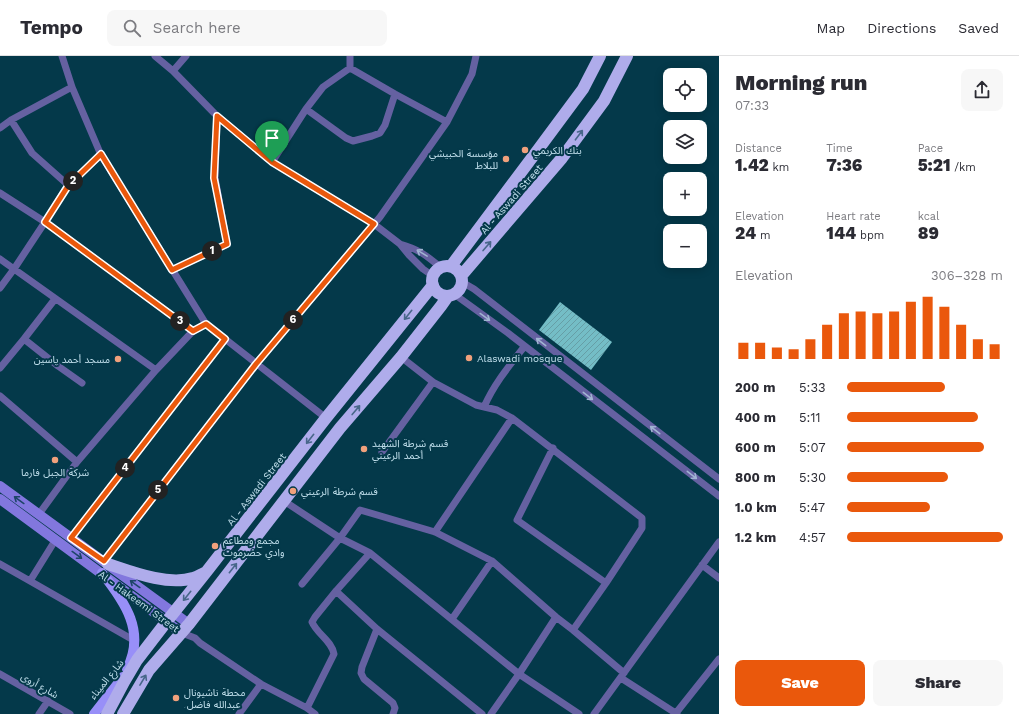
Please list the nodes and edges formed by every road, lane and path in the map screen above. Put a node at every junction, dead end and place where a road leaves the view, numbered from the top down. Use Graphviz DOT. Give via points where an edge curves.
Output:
graph roads {
  1 [pos="62,56"];
  2 [pos="155,56"];
  3 [pos="186,56"];
  4 [pos="350,56"];
  5 [pos="476,56"];
  6 [pos="600,56"];
  7 [pos="627,56"];
  8 [pos="350,68"];
  9 [pos="173,71"];
  10 [pos="72,88"];
  11 [pos="395,94"];
  12 [pos="306,110"];
  13 [pos="217,116"];
  14 [pos="11,120"];
  15 [pos="447,122"];
  16 [pos="0,128"];
  17 [pos="101,154"];
  18 [pos="272,162"];
  19 [pos="68,186"];
  20 [pos="0,193"];
  21 [pos="45,222"];
  22 [pos="374,224"];
  23 [pos="400,244"];
  24 [pos="0,260"];
  25 [pos="14,270"];
  26 [pos="172,270"];
  27 [pos="439,273"];
  28 [pos="462,279"];
  29 [pos="0,288"];
  30 [pos="451,295"];
  31 [pos="55,298"];
  32 [pos="206,324"];
  33 [pos="193,331"];
  34 [pos="24,339"];
  35 [pos="225,339"];
  36 [pos="524,347"];
  37 [pos="401,357"];
  38 [pos="256,364"];
  39 [pos="0,368"];
  40 [pos="156,370"];
  41 [pos="433,382"];
  42 [pos="82,383"];
  43 [pos="0,396"];
  44 [pos="484,407"];
  45 [pos="326,418"];
  46 [pos="512,418"];
  47 [pos="553,448"];
  48 [pos="382,452"];
  49 [pos="78,462"];
  50 [pos="719,479"];
  51 [pos="0,486"];
  52 [pos="719,496"];
  53 [pos="284,501"];
  54 [pos="1,502"];
  55 [pos="39,514"];
  56 [pos="436,532"];
  57 [pos="71,538"];
  58 [pos="340,538"];
  59 [pos="56,540"];
  60 [pos="719,542"];
  61 [pos="370,553"];
  62 [pos="492,561"];
  63 [pos="702,565"];
  64 [pos="105,566"];
  65 [pos="1,567"];
  66 [pos="207,571"];
  67 [pos="719,578"];
  68 [pos="30,581"];
  69 [pos="606,583"];
  70 [pos="302,584"];
  71 [pos="336,591"];
  72 [pos="170,617"];
  73 [pos="556,618"];
  74 [pos="452,619"];
  75 [pos="186,628"];
  76 [pos="377,629"];
  77 [pos="573,630"];
  78 [pos="195,638"];
  79 [pos="135,641"];
  80 [pos="719,659"];
  81 [pos="137,660"];
  82 [pos="0,674"];
  83 [pos="519,674"];
  84 [pos="622,675"];
  85 [pos="122,677"];
  86 [pos="261,684"];
  87 [pos="48,701"];
  88 [pos="307,708"];
  89 [pos="39,714"];
  90 [pos="70,714"];
  91 [pos="94,714"];
  92 [pos="107,714"];
  93 [pos="123,714"];
  94 [pos="239,714"];
  95 [pos="315,714"];
  96 [pos="393,714"];
  97 [pos="482,714"];
  98 [pos="491,714"];
  99 [pos="579,714"];
  100 [pos="594,714"];
  101 [pos="677,714"];
  1 -- 10 [label="street"];
  2 -- 9 [label="street"];
  3 -- 9 [label="street"];
  4 -- 8 [label="street"];
  5 -- 15 [label="street" via="472,74"];
  6 -- 27 [label="highway, Al - Aswadi Street" via="584,89"];
  28 -- 7 [label="highway, Al - Aswadi Street, one-way" via="562,158 604,101"];
  8 -- 11 [label="street"];
  8 -- 12 [label="street" via="323,87"];
  9 -- 13 [label="street"];
  10 -- 14 [label="street"];
  10 -- 17 [label="street"];
  11 -- 12 [label="street" via="380,133 353,141"];
  11 -- 15 [label="street"];
  12 -- 18 [label="street"];
  13 -- 18 [label="street"];
  13 -- 26 [label="street" via="214,178 227,244"];
  14 -- 16 [label="street"];
  14 -- 19 [label="street" via="32,153"];
  15 -- 22 [label="street"];
  17 -- 19 [label="street"];
  17 -- 26 [label="street"];
  18 -- 22 [label="street"];
  19 -- 21 [label="street"];
  20 -- 21 [label="street"];
  21 -- 25 [label="street"];
  21 -- 33 [label="street"];
  22 -- 23 [label="street"];
  22 -- 38 [label="street"];
  23 -- 27 [label="street" via="423,268"];
  27 -- 23 [label="street, one-way" via="428,256"];
  24 -- 25 [label="street"];
  25 -- 29 [label="street"];
  25 -- 31 [label="street"];
  26 -- 32 [label="street"];
  27 -- 28 [label="highway" via="457,269"];
  27 -- 30 [label="highway" via="436,291 442,295"];
  27 -- 45 [label="highway, Al - Aswadi Street, one-way"];
  28 -- 30 [label="highway" via="461,287"];
  50 -- 28 [label="street, one-way"];
  30 -- 36 [label="street, one-way" via="508,333"];
  30 -- 37 [label="highway"];
  31 -- 34 [label="street"];
  31 -- 40 [label="street"];
  32 -- 33 [label="street"];
  32 -- 35 [label="street"];
  33 -- 40 [label="street"];
  34 -- 39 [label="street"];
  34 -- 42 [label="street"];
  35 -- 38 [label="street"];
  35 -- 57 [label="street"];
  36 -- 44 [label="street" via="495,385"];
  36 -- 52 [label="street, one-way"];
  37 -- 41 [label="street"];
  53 -- 37 [label="highway, one-way" via="340,428"];
  38 -- 45 [label="street"];
  38 -- 64 [label="street"];
  40 -- 49 [label="street"];
  41 -- 44 [label="street"];
  41 -- 48 [label="street"];
  43 -- 49 [label="street"];
  44 -- 46 [label="street"];
  45 -- 66 [label="highway, Al - Aswadi Street, one-way"];
  46 -- 47 [label="street"];
  46 -- 56 [label="street"];
  47 -- 69 [label="street" via="642,518 642,528"];
  47 -- 69 [label="street" via="517,520"];
  49 -- 55 [label="street"];
  55 -- 51 [label="street, Al - Hakeemi Street, one-way"];
  53 -- 58 [label="street"];
  75 -- 53 [label="highway, one-way"];
  54 -- 59 [label="street, Al - Hakeemi Street"];
  55 -- 57 [label="street, Al - Hakeemi Street"];
  56 -- 58 [label="street" via="360,510"];
  56 -- 62 [label="street"];
  57 -- 64 [label="street, Al - Hakeemi Street"];
  58 -- 61 [label="street"];
  58 -- 70 [label="street"];
  59 -- 64 [label="street, Al - Hakeemi Street, one-way"];
  59 -- 68 [label="street"];
  60 -- 63 [label="street"];
  61 -- 71 [label="street"];
  61 -- 74 [label="street"];
  62 -- 73 [label="street"];
  62 -- 74 [label="street"];
  63 -- 67 [label="street"];
  63 -- 84 [label="street"];
  64 -- 66 [label="highway" via="176,580 194,578"];
  64 -- 72 [label="street, Al - Hakeemi Street"];
  64 -- 79 [label="main road" via="132,620"];
  65 -- 68 [label="street"];
  66 -- 72 [label="highway, Al - Aswadi Street, one-way"];
  68 -- 79 [label="street"];
  69 -- 77 [label="street"];
  71 -- 76 [label="street"];
  71 -- 88 [label="street" via="312,622 314,628 332,647 334,654"];
  72 -- 75 [label="street, Al - Hakeemi Street"];
  72 -- 81 [label="highway, Al - Aswadi Street"];
  73 -- 77 [label="street"];
  73 -- 83 [label="street"];
  74 -- 83 [label="street"];
  75 -- 78 [label="street, Al - Hakeemi Street"];
  75 -- 78 [label="street, Al - Hakeemi Street"];
  93 -- 75 [label="highway, one-way" via="150,670"];
  76 -- 96 [label="street" via="362,667 362,674 364,679 393,703"];
  76 -- 97 [label="street"];
  77 -- 84 [label="street"];
  78 -- 86 [label="street"];
  79 -- 85 [label="main road" via="130,662"];
  80 -- 101 [label="street"];
  81 -- 85 [label="main road, شارع الميناء"];
  81 -- 92 [label="highway, Al - Aswadi Street"];
  82 -- 87 [label="street, شارع أروى"];
  83 -- 98 [label="street"];
  83 -- 99 [label="street"];
  84 -- 100 [label="street"];
  84 -- 101 [label="street"];
  85 -- 91 [label="main road, شارع الميناء"];
  86 -- 88 [label="street"];
  86 -- 94 [label="street"];
  87 -- 89 [label="street"];
  87 -- 90 [label="street, شارع أروى"];
  88 -- 95 [label="street"];
}
